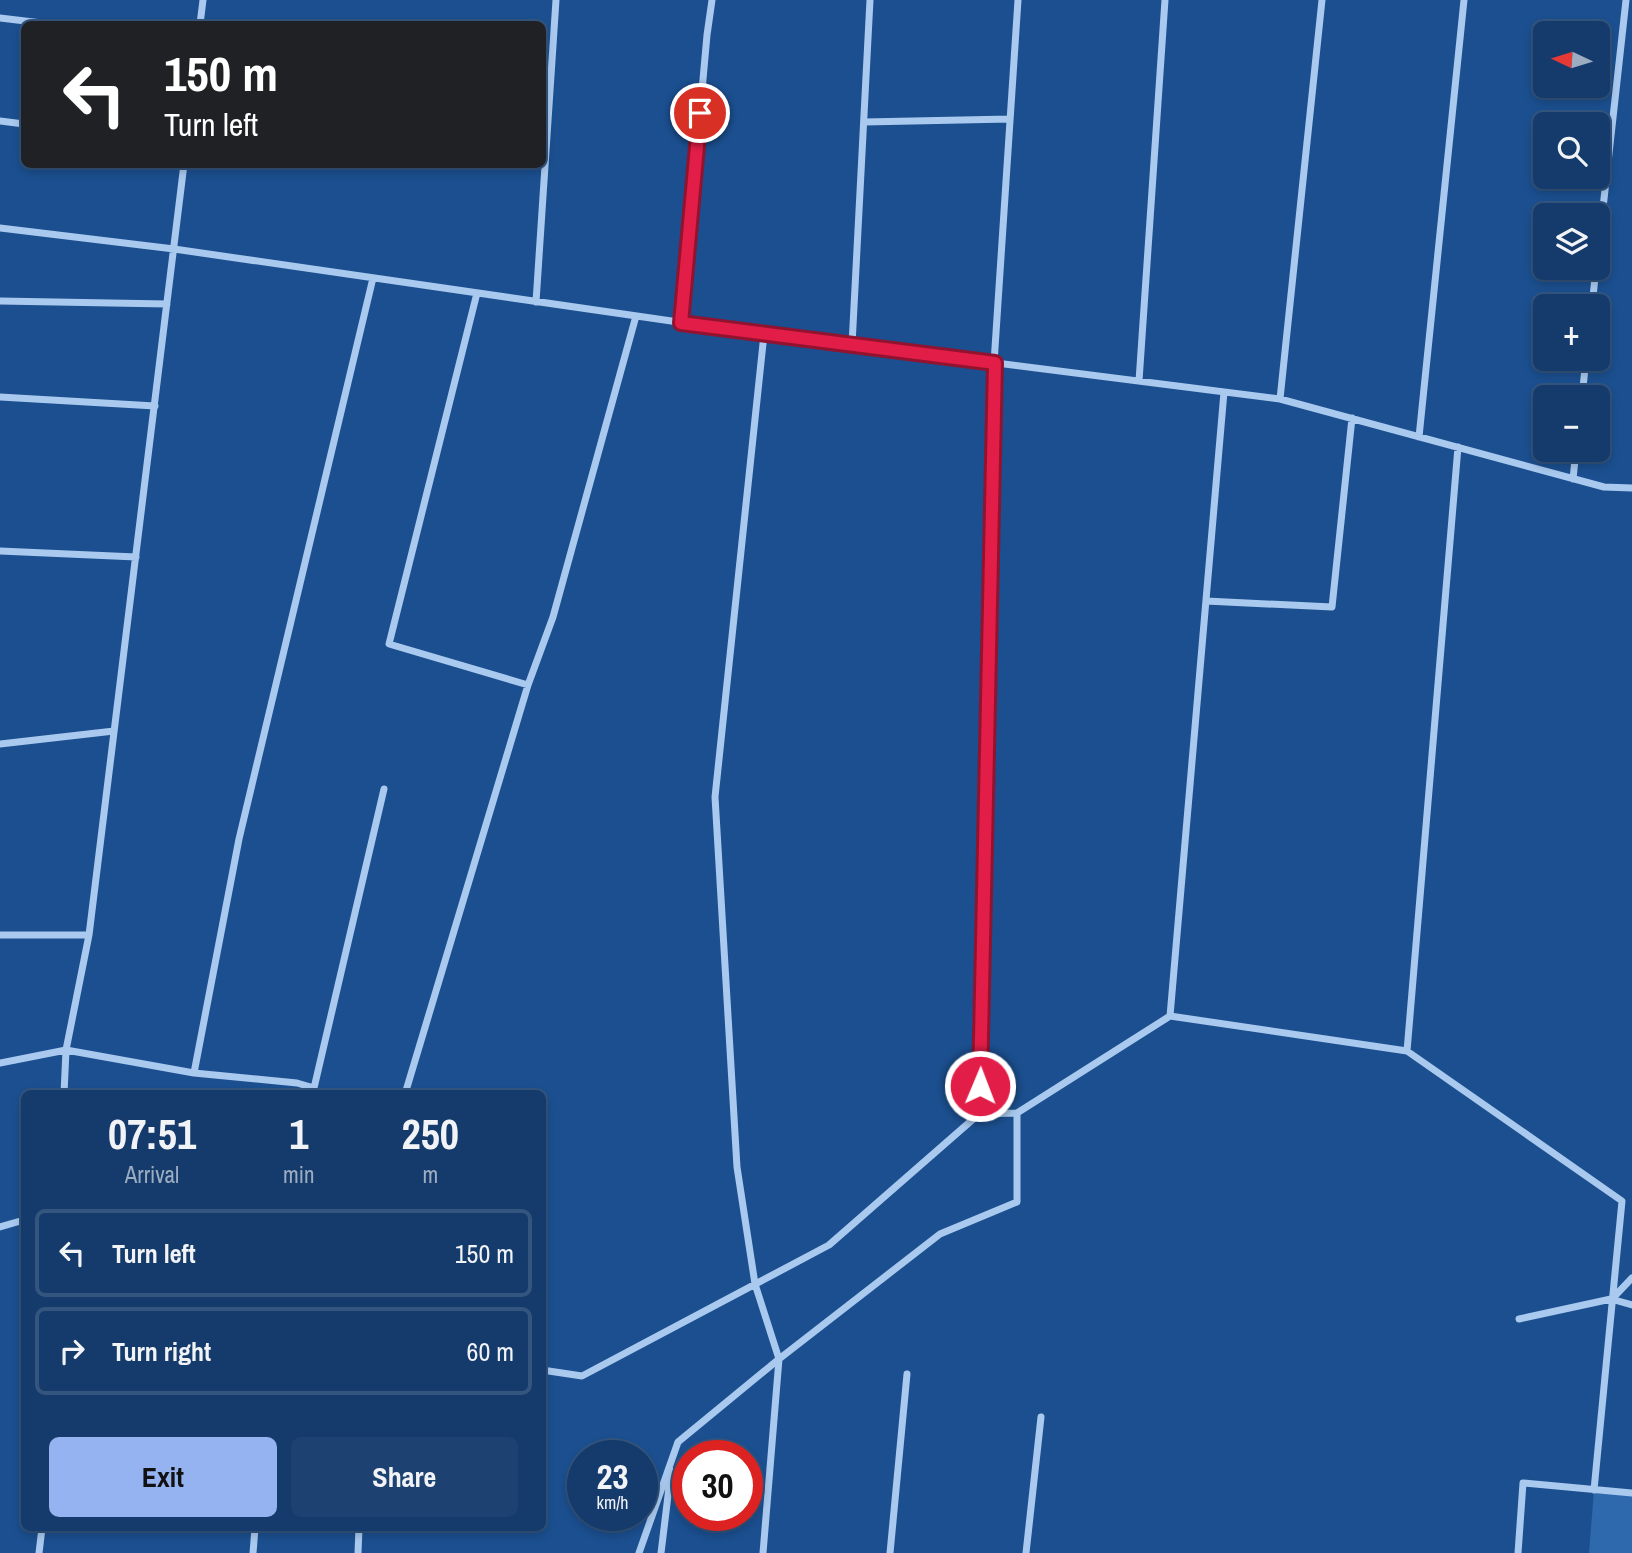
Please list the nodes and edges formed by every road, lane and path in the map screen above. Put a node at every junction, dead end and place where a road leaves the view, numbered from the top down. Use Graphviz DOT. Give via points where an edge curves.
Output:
graph roads {
  1 [pos="203,0"];
  2 [pos="556,0"];
  3 [pos="712,0"];
  4 [pos="870,0"];
  5 [pos="1018,0"];
  6 [pos="1165,0"];
  7 [pos="1322,0"];
  8 [pos="1464,0"];
  9 [pos="1626,0"];
  10 [pos="0,18"];
  11 [pos="25,21"];
  12 [pos="200,21"];
  13 [pos="1010,119"];
  14 [pos="0,121"];
  15 [pos="863,122"];
  16 [pos="21,124"];
  17 [pos="546,127"];
  18 [pos="184,168"];
  19 [pos="543,168"];
  20 [pos="1604,203"];
  21 [pos="0,228"];
  22 [pos="174,249"];
  23 [pos="373,278"];
  24 [pos="477,293"];
  25 [pos="0,301"];
  26 [pos="536,302"];
  27 [pos="167,304"];
  28 [pos="636,316"];
  29 [pos="681,323"];
  30 [pos="764,334"];
  31 [pos="852,345"];
  32 [pos="995,363"];
  33 [pos="1139,381"];
  34 [pos="1224,391"];
  35 [pos="0,397"];
  36 [pos="1280,399"];
  37 [pos="155,406"];
  38 [pos="1352,418"];
  39 [pos="1419,437"];
  40 [pos="1458,447"];
  41 [pos="1575,462"];
  42 [pos="1573,478"];
  43 [pos="1632,488"];
  44 [pos="0,551"];
  45 [pos="136,557"];
  46 [pos="1206,601"];
  47 [pos="528,685"];
  48 [pos="114,732"];
  49 [pos="0,744"];
  50 [pos="384,789"];
  51 [pos="0,935"];
  52 [pos="89,935"];
  53 [pos="1170,1016"];
  54 [pos="66,1050"];
  55 [pos="1407,1051"];
  56 [pos="0,1063"];
  57 [pos="194,1073"];
  58 [pos="297,1083"];
  59 [pos="64,1090"];
  60 [pos="296,1090"];
  61 [pos="406,1090"];
  62 [pos="1017,1113"];
  63 [pos="979,1114"];
  64 [pos="21,1221"];
  65 [pos="0,1227"];
  66 [pos="1632,1278"];
  67 [pos="755,1284"];
  68 [pos="1611,1299"];
  69 [pos="1632,1305"];
  70 [pos="1519,1320"];
  71 [pos="779,1359"];
  72 [pos="546,1371"];
  73 [pos="907,1374"];
  74 [pos="1041,1417"];
  75 [pos="680,1440"];
  76 [pos="672,1457"];
  77 [pos="1594,1490"];
  78 [pos="1632,1493"];
  79 [pos="42,1531"];
  80 [pos="255,1531"];
  81 [pos="359,1531"];
  82 [pos="39,1553"];
  83 [pos="253,1553"];
  84 [pos="358,1553"];
  85 [pos="639,1553"];
  86 [pos="662,1553"];
  87 [pos="764,1553"];
  88 [pos="890,1553"];
  89 [pos="1026,1553"];
  90 [pos="1518,1553"];
  1 -- 12 [label="street"];
  2 -- 17 [label="street"];
  3 -- 29 [label="street"];
  4 -- 15 [label="street"];
  5 -- 13 [label="street"];
  6 -- 33 [label="street"];
  7 -- 36 [label="street"];
  8 -- 39 [label="street"];
  9 -- 20 [label="street"];
  10 -- 11 [label="street"];
  13 -- 15 [label="street"];
  13 -- 32 [label="street"];
  14 -- 16 [label="street"];
  15 -- 31 [label="street"];
  18 -- 22 [label="street"];
  19 -- 26 [label="street"];
  21 -- 22 [label="street"];
  22 -- 23 [label="street"];
  22 -- 27 [label="street"];
  23 -- 24 [label="street"];
  23 -- 57 [label="street" via="239,839"];
  24 -- 26 [label="street"];
  24 -- 47 [label="street" via="389,644"];
  25 -- 27 [label="street"];
  26 -- 28 [label="street"];
  27 -- 37 [label="street"];
  28 -- 29 [label="street"];
  28 -- 47 [label="street" via="553,617"];
  29 -- 30 [label="street"];
  30 -- 31 [label="street"];
  30 -- 67 [label="street" via="715,797 737,1167"];
  31 -- 32 [label="street"];
  32 -- 33 [label="street"];
  32 -- 63 [label="street"];
  33 -- 34 [label="street"];
  34 -- 36 [label="street"];
  34 -- 46 [label="street"];
  35 -- 37 [label="street"];
  36 -- 38 [label="street"];
  37 -- 45 [label="street"];
  38 -- 39 [label="street"];
  38 -- 46 [label="street" via="1332,607"];
  39 -- 40 [label="street"];
  40 -- 42 [label="street"];
  40 -- 55 [label="street"];
  41 -- 42 [label="street"];
  42 -- 43 [label="street" via="1604,487"];
  44 -- 45 [label="street"];
  45 -- 48 [label="street"];
  46 -- 53 [label="street"];
  47 -- 61 [label="street"];
  48 -- 49 [label="street"];
  48 -- 52 [label="street"];
  50 -- 58 [label="street" via="314,1088"];
  51 -- 52 [label="street"];
  52 -- 54 [label="street"];
  53 -- 55 [label="street"];
  53 -- 62 [label="street"];
  54 -- 56 [label="street"];
  54 -- 57 [label="street"];
  54 -- 59 [label="street"];
  55 -- 68 [label="street" via="1622,1201"];
  57 -- 58 [label="street"];
  58 -- 60 [label="street"];
  62 -- 63 [label="street"];
  62 -- 71 [label="street" via="1017,1202 940,1234"];
  63 -- 67 [label="street" via="829,1245"];
  64 -- 65 [label="street"];
  66 -- 68 [label="street"];
  67 -- 71 [label="street"];
  67 -- 72 [label="street" via="582,1376"];
  68 -- 69 [label="street"];
  68 -- 70 [label="street"];
  68 -- 77 [label="street"];
  71 -- 75 [label="street"];
  71 -- 87 [label="street"];
  73 -- 88 [label="street"];
  74 -- 89 [label="street"];
  76 -- 85 [label="street"];
  76 -- 86 [label="street"];
  77 -- 78 [label="street"];
  77 -- 90 [label="street" via="1523,1483"];
  79 -- 82 [label="street"];
  80 -- 83 [label="street"];
  81 -- 84 [label="street"];
}
